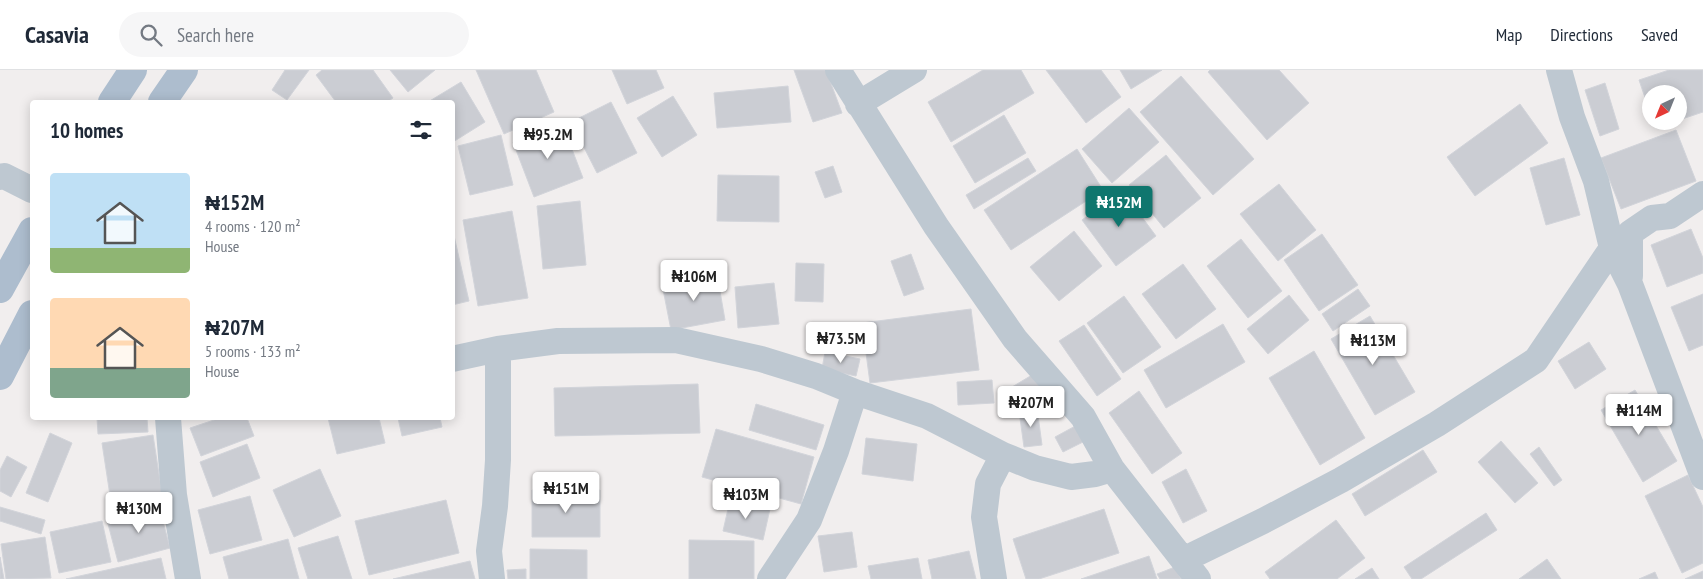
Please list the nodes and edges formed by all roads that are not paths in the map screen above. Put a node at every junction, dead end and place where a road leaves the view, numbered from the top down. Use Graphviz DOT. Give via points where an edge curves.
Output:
graph roads {
  1 [pos="133,70"];
  2 [pos="184,70"];
  3 [pos="838,70"];
  4 [pos="914,70"];
  5 [pos="1559,70"];
  6 [pos="113,100"];
  7 [pos="163,100"];
  8 [pos="858,104"];
  9 [pos="0,177"];
  10 [pos="30,189"];
  11 [pos="1703,194"];
  12 [pos="30,235"];
  13 [pos="1612,248"];
  14 [pos="1630,284"];
  15 [pos="0,289"];
  16 [pos="30,318"];
  17 [pos="498,349"];
  18 [pos="455,358"];
  19 [pos="0,376"];
  20 [pos="855,392"];
  21 [pos="168,420"];
  22 [pos="1003,455"];
  23 [pos="1112,469"];
  24 [pos="1703,477"];
  25 [pos="1190,569"];
  26 [pos="188,579"];
  27 [pos="492,579"];
  28 [pos="770,579"];
  29 [pos="994,579"];
  1 -- 6 [label="main road"];
  2 -- 7 [label="main road"];
  3 -- 8 [label="street"];
  4 -- 8 [label="street"];
  5 -- 13 [label="street" via="1572,117 1596,181"];
  8 -- 23 [label="street" via="936,226 1015,339 1083,417"];
  9 -- 10 [label="street"];
  11 -- 14 [label="street" via="1670,216 1652,218 1630,233"];
  12 -- 15 [label="main road"];
  13 -- 14 [label="street"];
  13 -- 25 [label="street" via="1536,360 1437,424 1263,521"];
  14 -- 24 [label="street"];
  16 -- 19 [label="main road"];
  17 -- 18 [label="street"];
  17 -- 20 [label="street" via="558,341 676,340 788,367"];
  17 -- 27 [label="street" via="498,460 489,551"];
  20 -- 22 [label="street" via="927,416"];
  20 -- 28 [label="street" via="809,520"];
  21 -- 26 [label="street" via="174,495"];
  22 -- 23 [label="street" via="1035,468 1071,476"];
  22 -- 29 [label="street" via="988,484 984,517"];
  23 -- 25 [label="street"];
}
